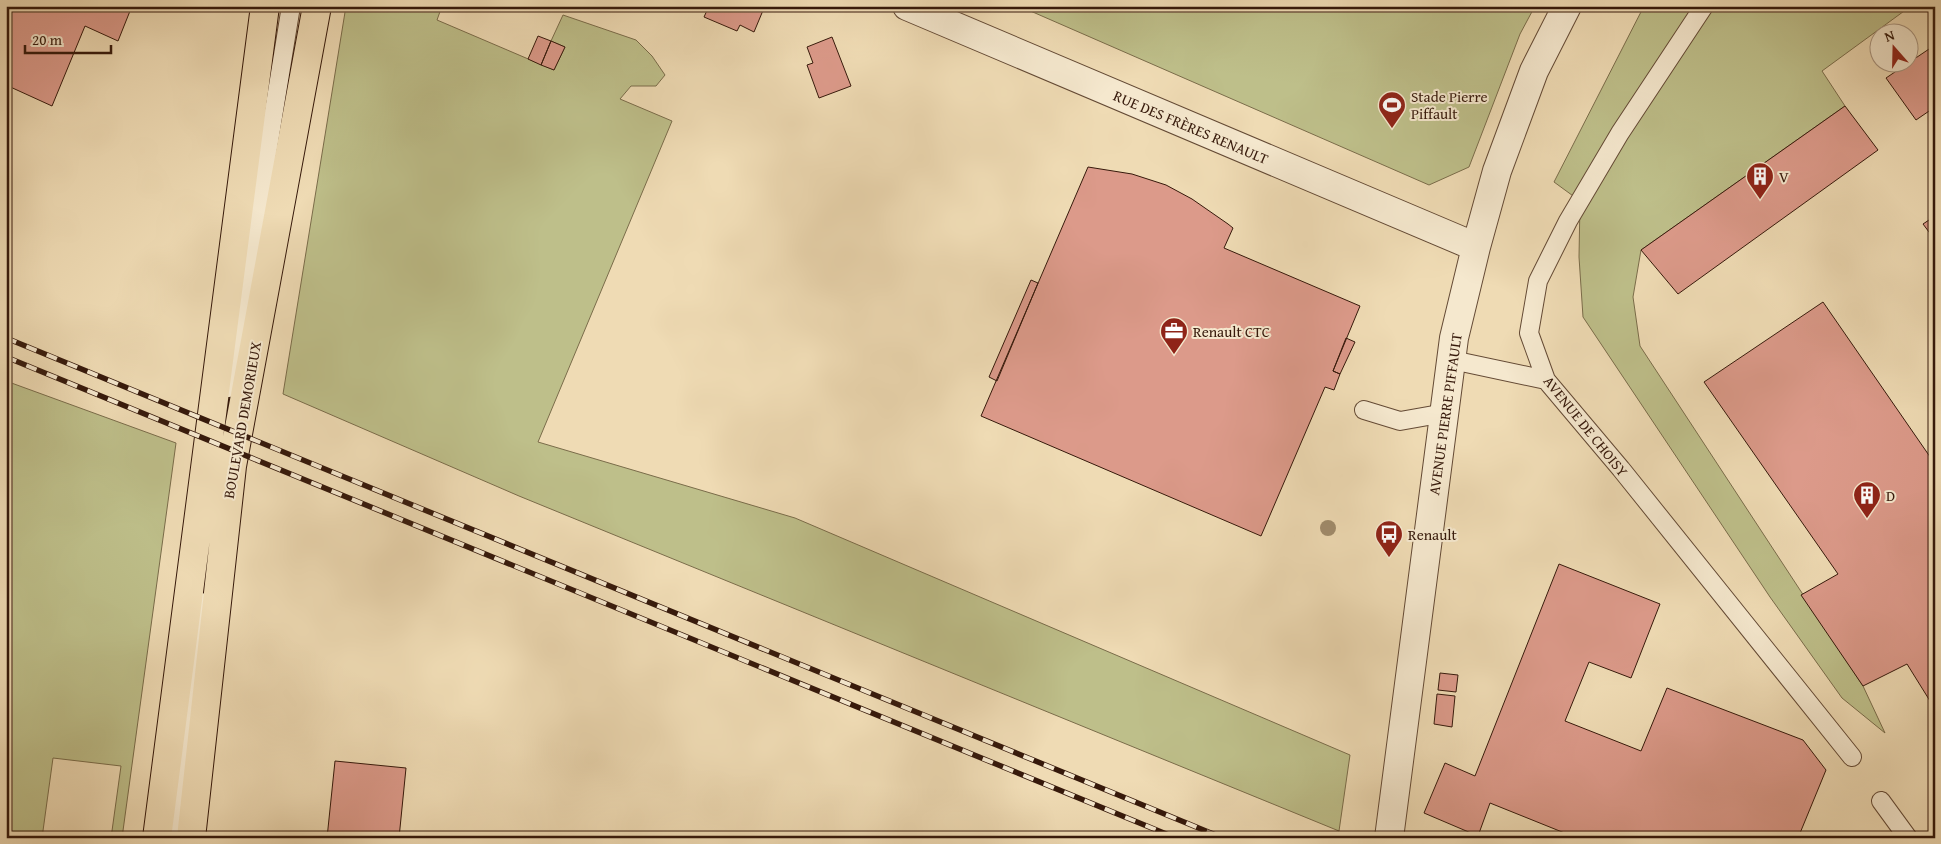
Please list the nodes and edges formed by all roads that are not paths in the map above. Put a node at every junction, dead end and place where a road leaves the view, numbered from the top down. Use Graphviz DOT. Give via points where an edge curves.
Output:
graph roads {
  1 [pos="265,6"];
  2 [pos="291,6"];
  3 [pos="317,6"];
  4 [pos="907,6"];
  5 [pos="1567,6"];
  6 [pos="1704,6"];
  7 [pos="1476,247"];
  8 [pos="1452,360"];
  9 [pos="1546,380"];
  10 [pos="1364,410"];
  11 [pos="1445,413"];
  12 [pos="1852,757"];
  13 [pos="1881,801"];
  14 [pos="157,838"];
  15 [pos="173,838"];
  16 [pos="191,838"];
  17 [pos="1389,838"];
  18 [pos="1908,838"];
  1 -- 14 [label="main road, BOULEVARD DEMORIEUX"];
  2 -- 15 [label="lane" via="223,428"];
  3 -- 16 [label="main road, BOULEVARD DEMORIEUX" via="232,466"];
  4 -- 7 [label="street, RUE DES FRÈRES RENAULT"];
  5 -- 7 [label="street, AVENUE PIERRE PIFFAULT" via="1534,71 1496,171"];
  6 -- 9 [label="lane, AVENUE DE CHOISY" via="1620,133 1568,220 1538,280 1529,333"];
  7 -- 8 [label="street, AVENUE PIERRE PIFFAULT" via="1454,338"];
  8 -- 9 [label="lane"];
  8 -- 11 [label="street, AVENUE PIERRE PIFFAULT"];
  9 -- 12 [label="lane, AVENUE DE CHOISY"];
  10 -- 11 [label="lane" via="1400,421"];
  11 -- 17 [label="street, AVENUE PIERRE PIFFAULT"];
  13 -- 18 [label="lane"];
}
